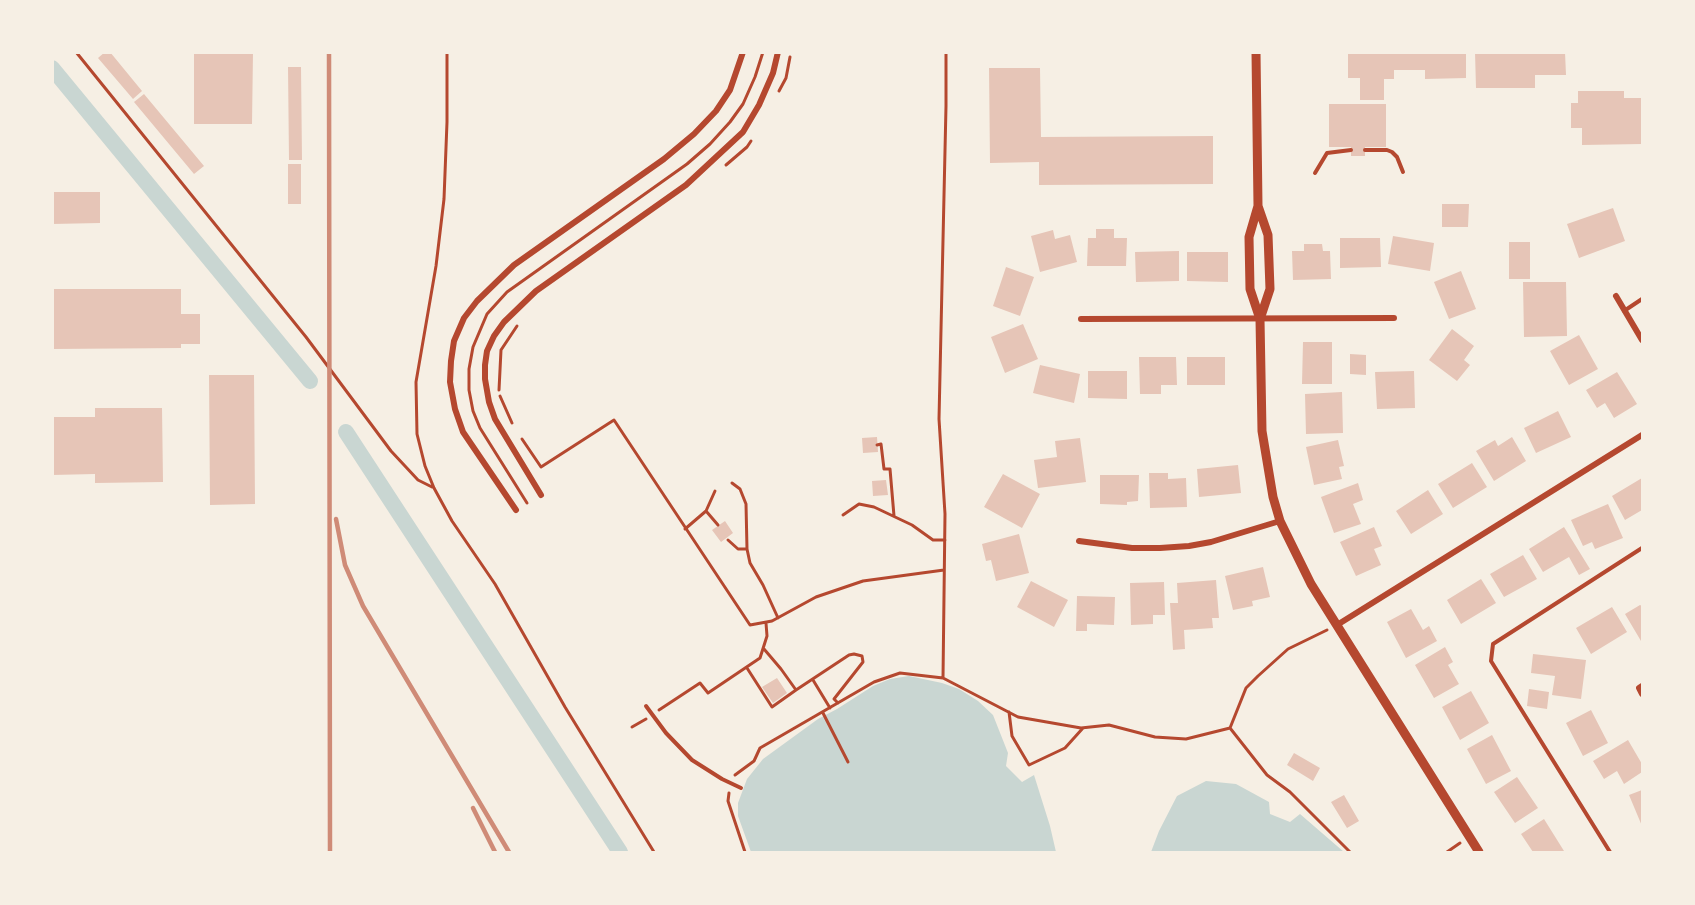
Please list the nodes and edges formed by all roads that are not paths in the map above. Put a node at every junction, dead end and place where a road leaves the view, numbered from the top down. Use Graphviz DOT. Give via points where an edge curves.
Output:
graph roads {
  1 [pos="743,52"];
  2 [pos="778,52"];
  3 [pos="1256,52"];
  4 [pos="1351,150"];
  5 [pos="1365,150"];
  6 [pos="1315,172"];
  7 [pos="1403,172"];
  8 [pos="1258,206"];
  9 [pos="1616,296"];
  10 [pos="1642,299"];
  11 [pos="1624,311"];
  12 [pos="1394,318"];
  13 [pos="1082,319"];
  14 [pos="1260,319"];
  15 [pos="1642,340"];
  16 [pos="1642,435"];
  17 [pos="541,495"];
  18 [pos="516,510"];
  19 [pos="1280,521"];
  20 [pos="1079,541"];
  21 [pos="1642,548"];
  22 [pos="1336,626"];
  23 [pos="646,706"];
  24 [pos="741,788"];
  25 [pos="1479,852"];
  26 [pos="1610,852"];
  1 -- 18 [label="street" via="730,90 694,134 514,265 464,318 450,361 455,409 463,432"];
  2 -- 17 [label="street" via="759,105 743,132 686,185 536,291 494,336 485,365 489,402"];
  3 -- 8 [label="street"];
  4 -- 6 [label="lane" via="1327,153"];
  5 -- 7 [label="lane" via="1392,152"];
  8 -- 14 [label="street" via="1249,247 1251,294"];
  8 -- 14 [label="street" via="1268,235 1270,289"];
  9 -- 11 [label="street"];
  10 -- 11 [label="lane"];
  11 -- 15 [label="street"];
  12 -- 14 [label="street"];
  13 -- 14 [label="street"];
  14 -- 19 [label="street" via="1262,431"];
  16 -- 22 [label="street"];
  19 -- 20 [label="street" via="1189,546 1132,548"];
  19 -- 22 [label="street"];
  21 -- 26 [label="lane" via="1493,644 1491,661"];
  22 -- 25 [label="street"];
  23 -- 24 [label="lane" via="692,760"];
}
